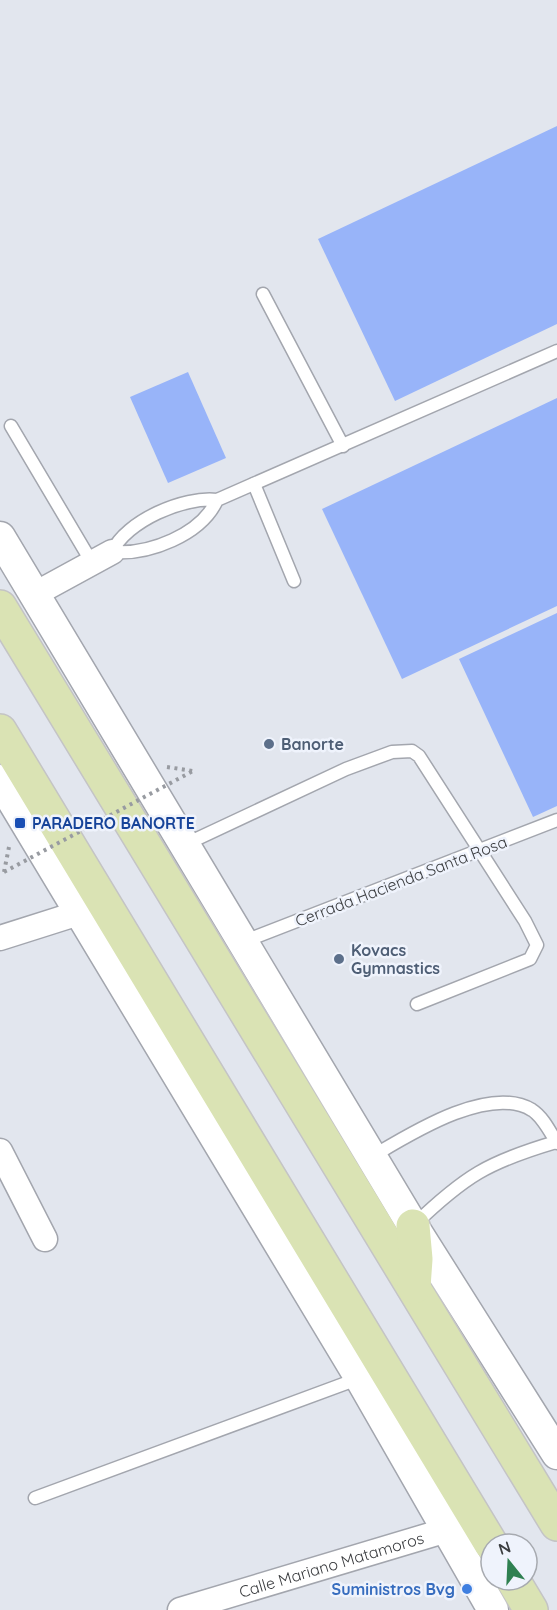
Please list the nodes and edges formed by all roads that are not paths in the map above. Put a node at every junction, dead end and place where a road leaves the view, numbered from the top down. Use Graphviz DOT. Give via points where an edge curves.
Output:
graph roads {
  1 [pos="263,294"];
  2 [pos="557,351"];
  3 [pos="11,426"];
  4 [pos="343,446"];
  5 [pos="254,484"];
  6 [pos="217,500"];
  7 [pos="0,537"];
  8 [pos="101,557"];
  9 [pos="294,581"];
  10 [pos="35,594"];
  11 [pos="0,607"];
  12 [pos="0,731"];
  13 [pos="0,780"];
  14 [pos="557,820"];
  15 [pos="186,844"];
  16 [pos="479,852"];
  17 [pos="82,912"];
  18 [pos="0,939"];
  19 [pos="245,940"];
  20 [pos="417,1004"];
  21 [pos="557,1143"];
  22 [pos="0,1151"];
  23 [pos="372,1156"];
  24 [pos="413,1226"];
  25 [pos="45,1239"];
  26 [pos="414,1287"];
  27 [pos="360,1378"];
  28 [pos="557,1454"];
  29 [pos="34,1498"];
  30 [pos="557,1524"];
  31 [pos="447,1530"];
  32 [pos="484,1532"];
  33 [pos="520,1592"];
  34 [pos="180,1610"];
  35 [pos="493,1610"];
  36 [pos="531,1610"];
  1 -- 4 [label="lane"];
  2 -- 4 [label="lane"];
  3 -- 8 [label="lane"];
  4 -- 5 [label="lane"];
  5 -- 6 [label="lane"];
  5 -- 9 [label="lane"];
  6 -- 8 [label="lane" via="190,500 156,514 127,531"];
  6 -- 8 [label="lane" via="203,521 172,540 137,552"];
  7 -- 10 [label="street"];
  8 -- 10 [label="street"];
  10 -- 15 [label="street"];
  11 -- 26 [label="main road"];
  12 -- 32 [label="main road"];
  13 -- 17 [label="street"];
  14 -- 16 [label="lane, Cerrada Hacienda Santa Rosa"];
  15 -- 16 [label="lane" via="346,769 405,750 419,756 429,768"];
  15 -- 19 [label="street"];
  16 -- 19 [label="lane, Cerrada Hacienda Santa Rosa"];
  16 -- 20 [label="lane" via="536,939 536,952 518,965"];
  17 -- 18 [label="street"];
  17 -- 27 [label="street"];
  19 -- 23 [label="street"];
  21 -- 23 [label="lane" via="534,1112 521,1105 494,1102 408,1135"];
  21 -- 24 [label="lane" via="503,1158 485,1168 445,1196"];
  22 -- 25 [label="street"];
  23 -- 24 [label="street"];
  24 -- 26 [label="main road"];
  24 -- 28 [label="street"];
  26 -- 30 [label="main road"];
  27 -- 29 [label="lane"];
  27 -- 31 [label="street"];
  31 -- 34 [label="street, Calle Mariano Matamoros"];
  31 -- 35 [label="street"];
  33 -- 36 [label="main road"];
}
